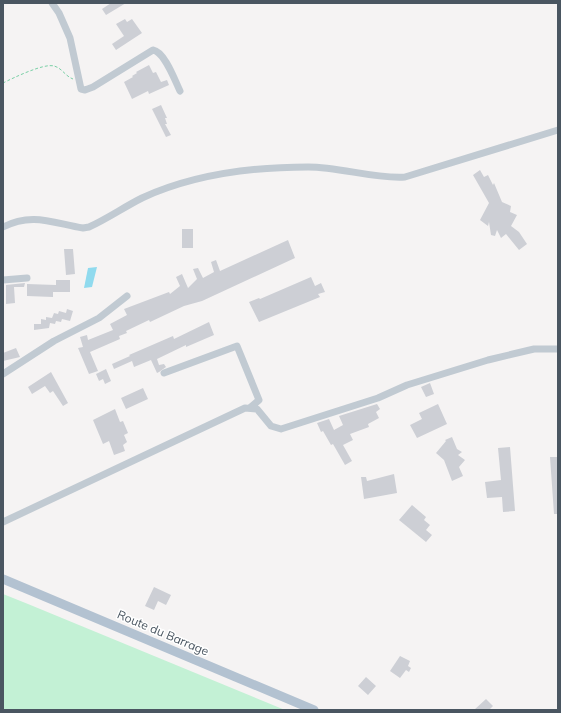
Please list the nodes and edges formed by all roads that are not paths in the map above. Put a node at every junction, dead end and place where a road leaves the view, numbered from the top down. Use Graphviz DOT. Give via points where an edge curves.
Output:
graph roads {
  1 [pos="52,3"];
  2 [pos="180,91"];
  3 [pos="558,130"];
  4 [pos="3,227"];
  5 [pos="27,278"];
  6 [pos="3,280"];
  7 [pos="127,296"];
  8 [pos="558,349"];
  9 [pos="164,373"];
  10 [pos="3,374"];
  11 [pos="251,407"];
  12 [pos="3,522"];
  13 [pos="3,579"];
  14 [pos="314,710"];
  1 -- 2 [label="street" via="60,13 70,38 80,88 85,90 156,50 167,63"];
  3 -- 4 [label="street" via="405,177 388,177 333,168 245,169 161,190 89,227 29,218"];
  5 -- 6 [label="street"];
  7 -- 10 [label="street" via="99,318 54,341"];
  8 -- 11 [label="street" via="534,349 488,360 281,429 271,426 257,409"];
  9 -- 11 [label="street" via="236,346 259,400"];
  11 -- 12 [label="street"];
  13 -- 14 [label="main road, Route du Barrage"];
}
